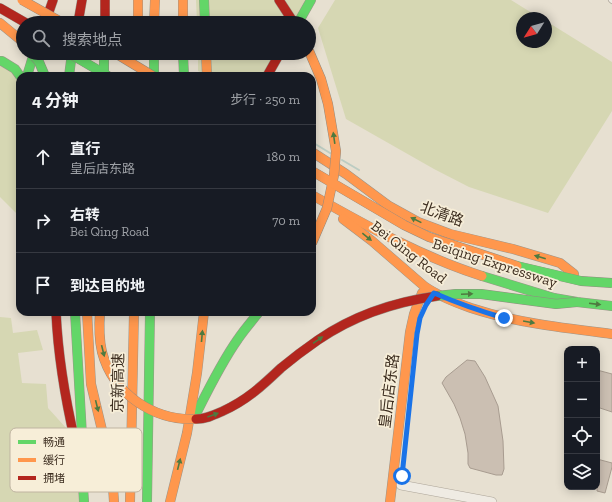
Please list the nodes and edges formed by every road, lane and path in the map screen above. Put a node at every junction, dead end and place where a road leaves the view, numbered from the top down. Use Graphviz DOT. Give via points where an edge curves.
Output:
graph roads {
  1 [pos="21,0"];
  2 [pos="27,0"];
  3 [pos="53,0"];
  4 [pos="82,0"];
  5 [pos="105,0"];
  6 [pos="138,0"];
  7 [pos="155,0"];
  8 [pos="182,0"];
  9 [pos="204,0"];
  10 [pos="279,0"];
  11 [pos="311,0"];
  12 [pos="0,8"];
  13 [pos="38,9"];
  14 [pos="0,13"];
  15 [pos="42,16"];
  16 [pos="47,16"];
  17 [pos="51,16"];
  18 [pos="79,16"];
  19 [pos="105,16"];
  20 [pos="138,16"];
  21 [pos="154,16"];
  22 [pos="183,16"];
  23 [pos="205,16"];
  24 [pos="289,16"];
  25 [pos="302,16"];
  26 [pos="16,17"];
  27 [pos="16,22"];
  28 [pos="0,24"];
  29 [pos="16,37"];
  30 [pos="31,60"];
  31 [pos="38,60"];
  32 [pos="71,60"];
  33 [pos="81,60"];
  34 [pos="87,60"];
  35 [pos="104,60"];
  36 [pos="123,60"];
  37 [pos="127,60"];
  38 [pos="138,60"];
  39 [pos="154,60"];
  40 [pos="183,60"];
  41 [pos="206,60"];
  42 [pos="276,60"];
  43 [pos="313,60"];
  44 [pos="0,61"];
  45 [pos="17,72"];
  46 [pos="28,72"];
  47 [pos="43,72"];
  48 [pos="70,72"];
  49 [pos="101,72"];
  50 [pos="104,72"];
  51 [pos="107,72"];
  52 [pos="137,72"];
  53 [pos="142,72"];
  54 [pos="147,72"];
  55 [pos="154,72"];
  56 [pos="184,72"];
  57 [pos="207,72"];
  58 [pos="269,72"];
  59 [pos="316,155"];
  60 [pos="316,174"];
  61 [pos="316,174"];
  62 [pos="316,197"];
  63 [pos="316,203"];
  64 [pos="316,234"];
  65 [pos="574,274"];
  66 [pos="612,278"];
  67 [pos="612,283"];
  68 [pos="425,286"];
  69 [pos="434,293"];
  70 [pos="577,302"];
  71 [pos="612,306"];
  72 [pos="56,316"];
  73 [pos="75,316"];
  74 [pos="87,316"];
  75 [pos="100,316"];
  76 [pos="134,316"];
  77 [pos="150,316"];
  78 [pos="204,316"];
  79 [pos="256,316"];
  80 [pos="612,334"];
  81 [pos="72,428"];
  82 [pos="82,428"];
  83 [pos="102,428"];
  84 [pos="132,428"];
  85 [pos="186,435"];
  86 [pos="401,485"];
  87 [pos="113,492"];
  88 [pos="130,492"];
  89 [pos="114,502"];
  90 [pos="130,502"];
  91 [pos="147,502"];
  92 [pos="170,502"];
  93 [pos="390,502"];
  94 [pos="398,502"];
  95 [pos="492,502"];
  1 -- 13 [label="main road, bridge"];
  1 -- 15 [label="main road"];
  2 -- 13 [label="main road, bridge"];
  3 -- 16 [label="main road"];
  4 -- 18 [label="main road"];
  5 -- 19 [label="main road"];
  6 -- 20 [label="main road"];
  7 -- 21 [label="main road"];
  8 -- 22 [label="main road"];
  9 -- 23 [label="main road"];
  10 -- 24 [label="main road"];
  11 -- 25 [label="main road"];
  12 -- 26 [label="main road"];
  13 -- 17 [label="main road, bridge"];
  14 -- 27 [label="main road"];
  28 -- 29 [label="main road"];
  30 -- 46 [label="main road"];
  31 -- 47 [label="main road, bridge"];
  32 -- 48 [label="main road"];
  33 -- 49 [label="main road, bridge"];
  34 -- 51 [label="main road"];
  35 -- 50 [label="main road, bridge"];
  36 -- 53 [label="main road"];
  37 -- 54 [label="main road, bridge"];
  38 -- 52 [label="main road"];
  39 -- 55 [label="main road"];
  40 -- 56 [label="main road"];
  41 -- 57 [label="main road"];
  42 -- 58 [label="main road"];
  64 -- 43 [label="main road, one-way, bridge" via="328,208 336,151 328,104"];
  44 -- 45 [label="main road"];
  65 -- 59 [label="main road, 北清路, one-way" via="560,263 450,234 418,222 389,206"];
  60 -- 65 [label="main road, Bei Qing Road" via="398,223 429,238 504,262"];
  61 -- 67 [label="main road, Beiqing Expressway, bridge" via="404,225 475,253 518,267 581,281"];
  62 -- 70 [label="main road, Beiqing Expressway, bridge" via="423,254 463,270 533,292"];
  63 -- 68 [label="main road, Bei Qing Road, one-way" via="357,229"];
  65 -- 66 [label="main road, Bei Qing Road"];
  68 -- 69 [label="main road, Bei Qing Road"];
  68 -- 93 [label="main road, 皇后店东路" via="410,332"];
  69 -- 80 [label="main road, Bei Qing Road, one-way" via="481,312 504,318"];
  69 -- 86 [label="main road, 皇后店东路" via="420,318 417,334"];
  70 -- 71 [label="main road, Beiqing Expressway, one-way"];
  75 -- 70 [label="main road, one-way, bridge" via="102,353 111,373 130,397 156,413 177,418 202,419 227,410 249,397 283,366 338,327 379,309 445,295 480,294 557,304"];
  72 -- 81 [label="main road" via="58,352"];
  73 -- 82 [label="main road"];
  74 -- 83 [label="main road, one-way" via="92,384"];
  76 -- 84 [label="main road, 京新高速"];
  77 -- 91 [label="main road, 京新高速"];
  85 -- 78 [label="main road, one-way" via="198,369"];
  79 -- 85 [label="main road" via="226,360"];
  92 -- 85 [label="main road, one-way"];
  86 -- 94 [label="main road, 皇后店东路"];
  86 -- 95 [label="street"];
  87 -- 89 [label="main road, one-way"];
  88 -- 90 [label="main road, 京新高速"];
}
